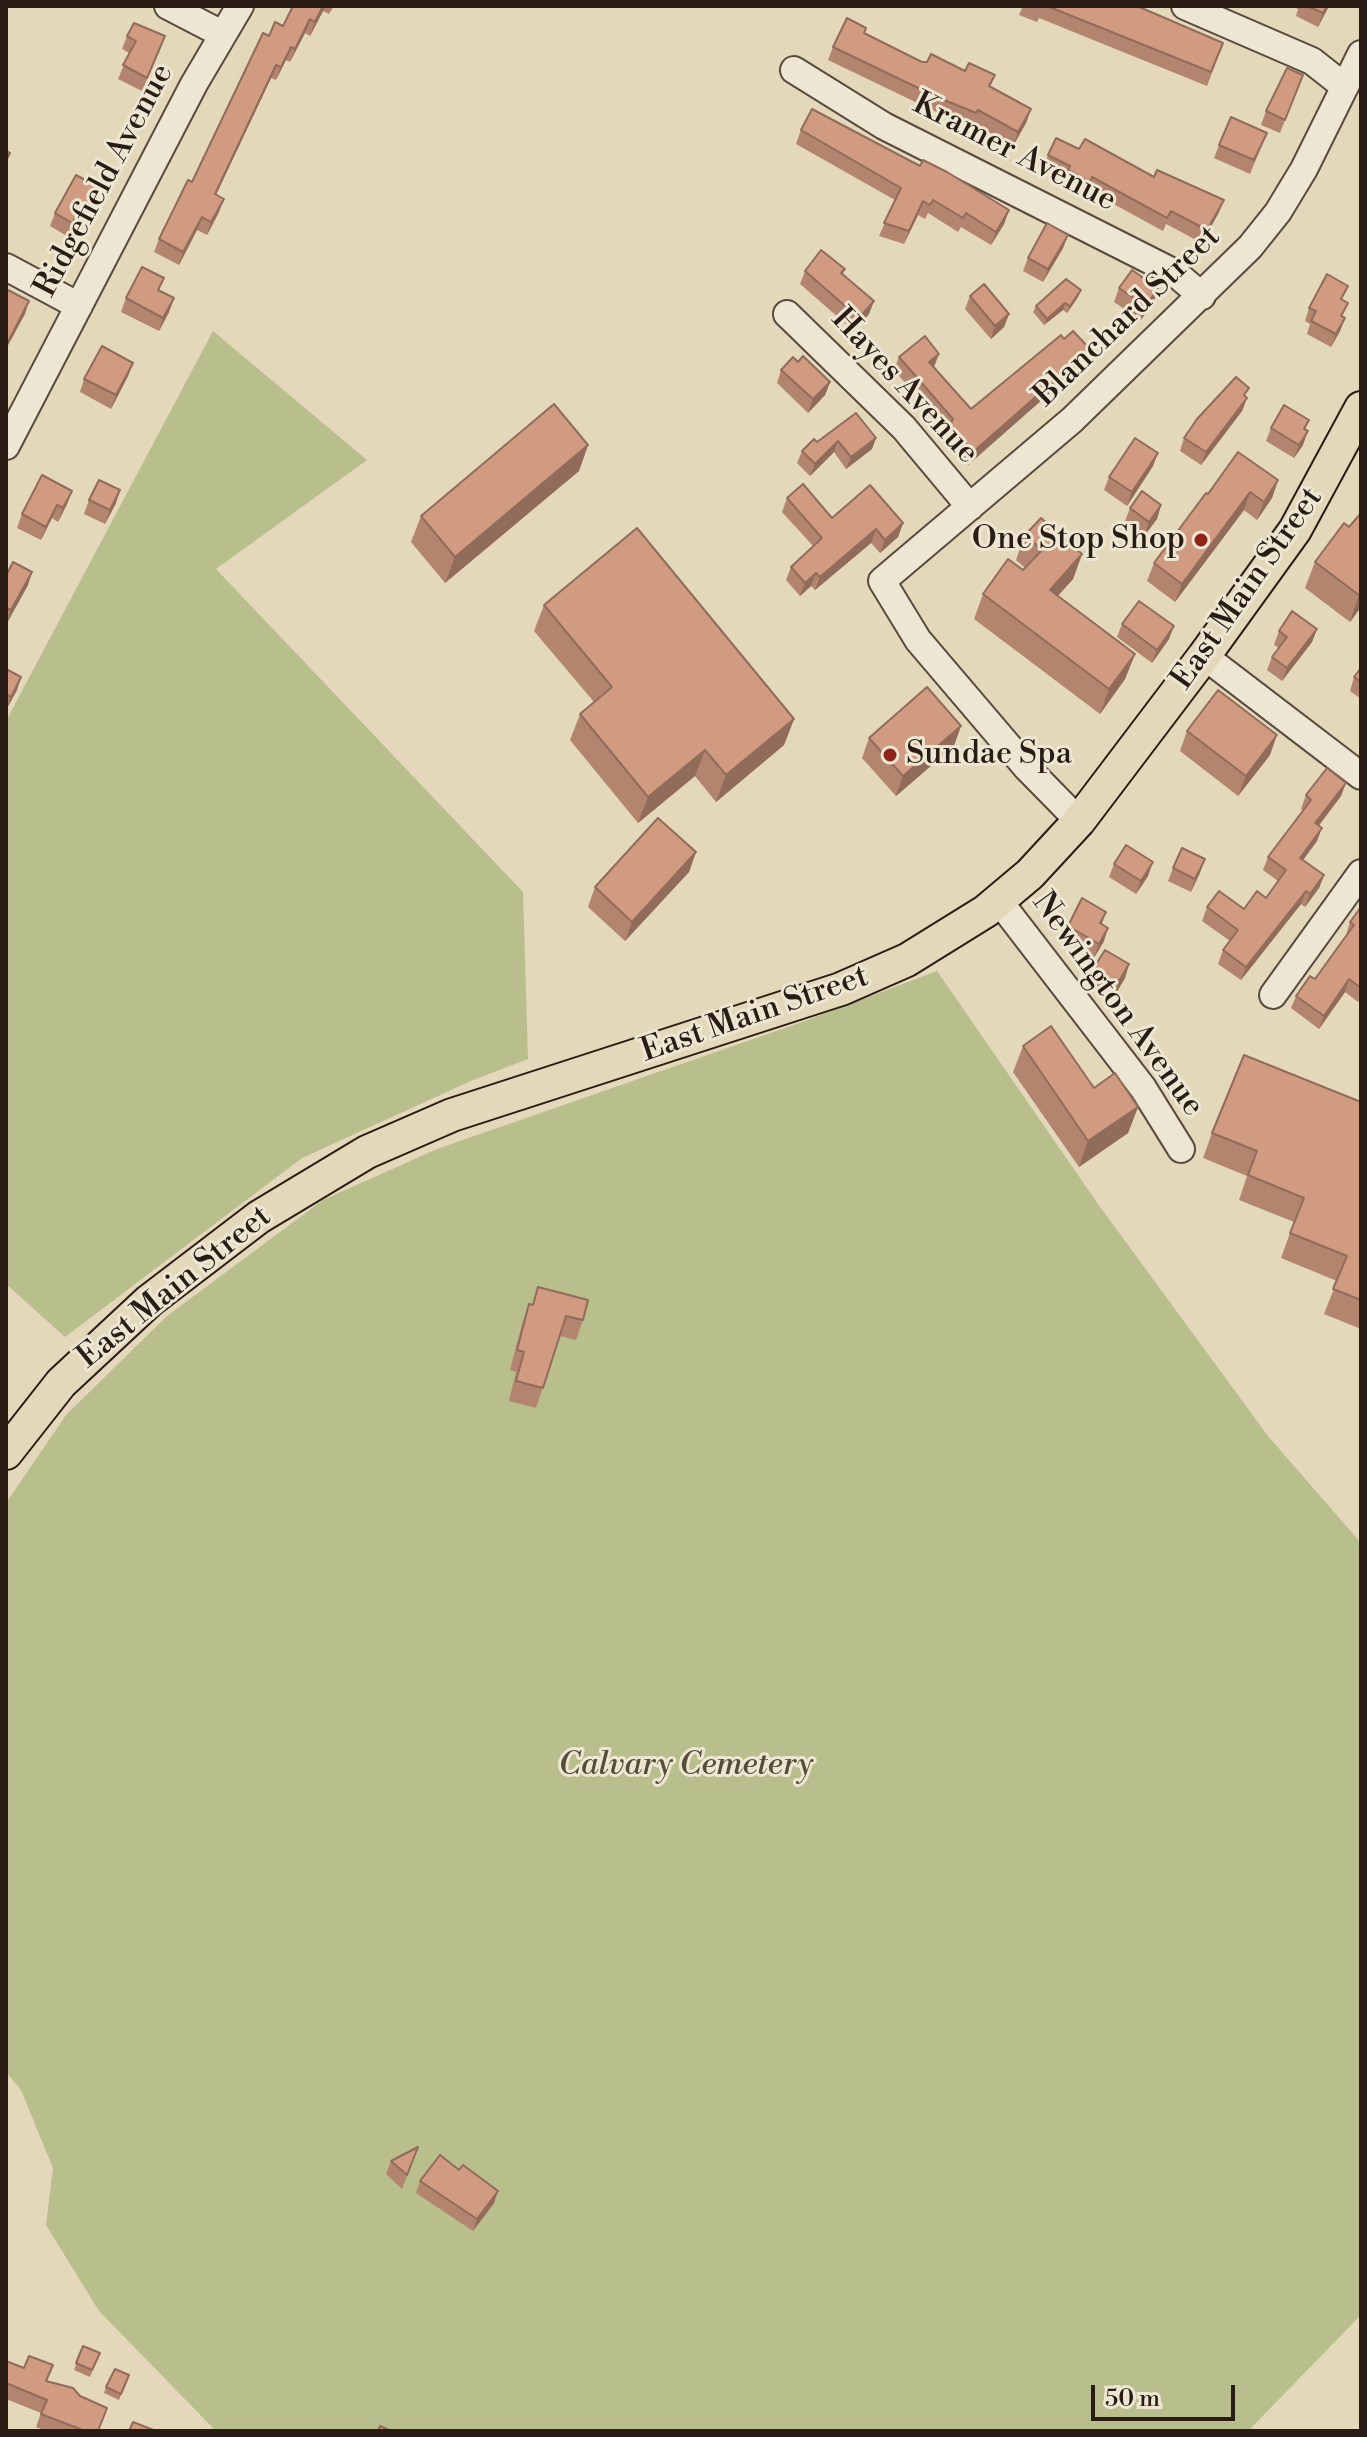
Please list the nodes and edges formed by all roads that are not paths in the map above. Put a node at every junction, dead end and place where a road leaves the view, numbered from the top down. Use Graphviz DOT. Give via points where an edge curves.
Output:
graph roads {
  1 [pos="168,6"];
  2 [pos="240,6"];
  3 [pos="1185,6"];
  4 [pos="222,34"];
  5 [pos="1361,54"];
  6 [pos="794,70"];
  7 [pos="1345,87"];
  8 [pos="6,267"];
  9 [pos="1202,296"];
  10 [pos="79,306"];
  11 [pos="787,314"];
  12 [pos="1361,408"];
  13 [pos="6,446"];
  14 [pos="970,507"];
  15 [pos="1204,656"];
  16 [pos="1361,776"];
  17 [pos="1079,821"];
  18 [pos="1361,873"];
  19 [pos="999,901"];
  20 [pos="1273,995"];
  21 [pos="1181,1149"];
  22 [pos="6,1453"];
  1 -- 4 [label="street"];
  2 -- 4 [label="street, Ridgefield Avenue"];
  3 -- 7 [label="street" via="1312,61"];
  4 -- 10 [label="street, Ridgefield Avenue"];
  5 -- 7 [label="street, Blanchard Street"];
  6 -- 9 [label="street, Kramer Avenue" via="884,126 1175,273"];
  7 -- 9 [label="street, Blanchard Street" via="1278,212"];
  8 -- 10 [label="street"];
  9 -- 14 [label="street, Blanchard Street" via="1072,420"];
  10 -- 13 [label="street, Ridgefield Avenue"];
  11 -- 14 [label="street, Hayes Avenue" via="904,428"];
  12 -- 15 [label="main road, East Main Street" via="1295,530"];
  14 -- 17 [label="street, Blanchard Street" via="882,581 913,634"];
  15 -- 16 [label="street"];
  15 -- 17 [label="main road, East Main Street"];
  17 -- 19 [label="main road, East Main Street"];
  18 -- 20 [label="street"];
  19 -- 21 [label="street, Newington Avenue" via="1143,1088"];
  19 -- 22 [label="main road, East Main Street" via="934,945 854,984 452,1115 367,1152 259,1217 149,1301 75,1368"];
}
